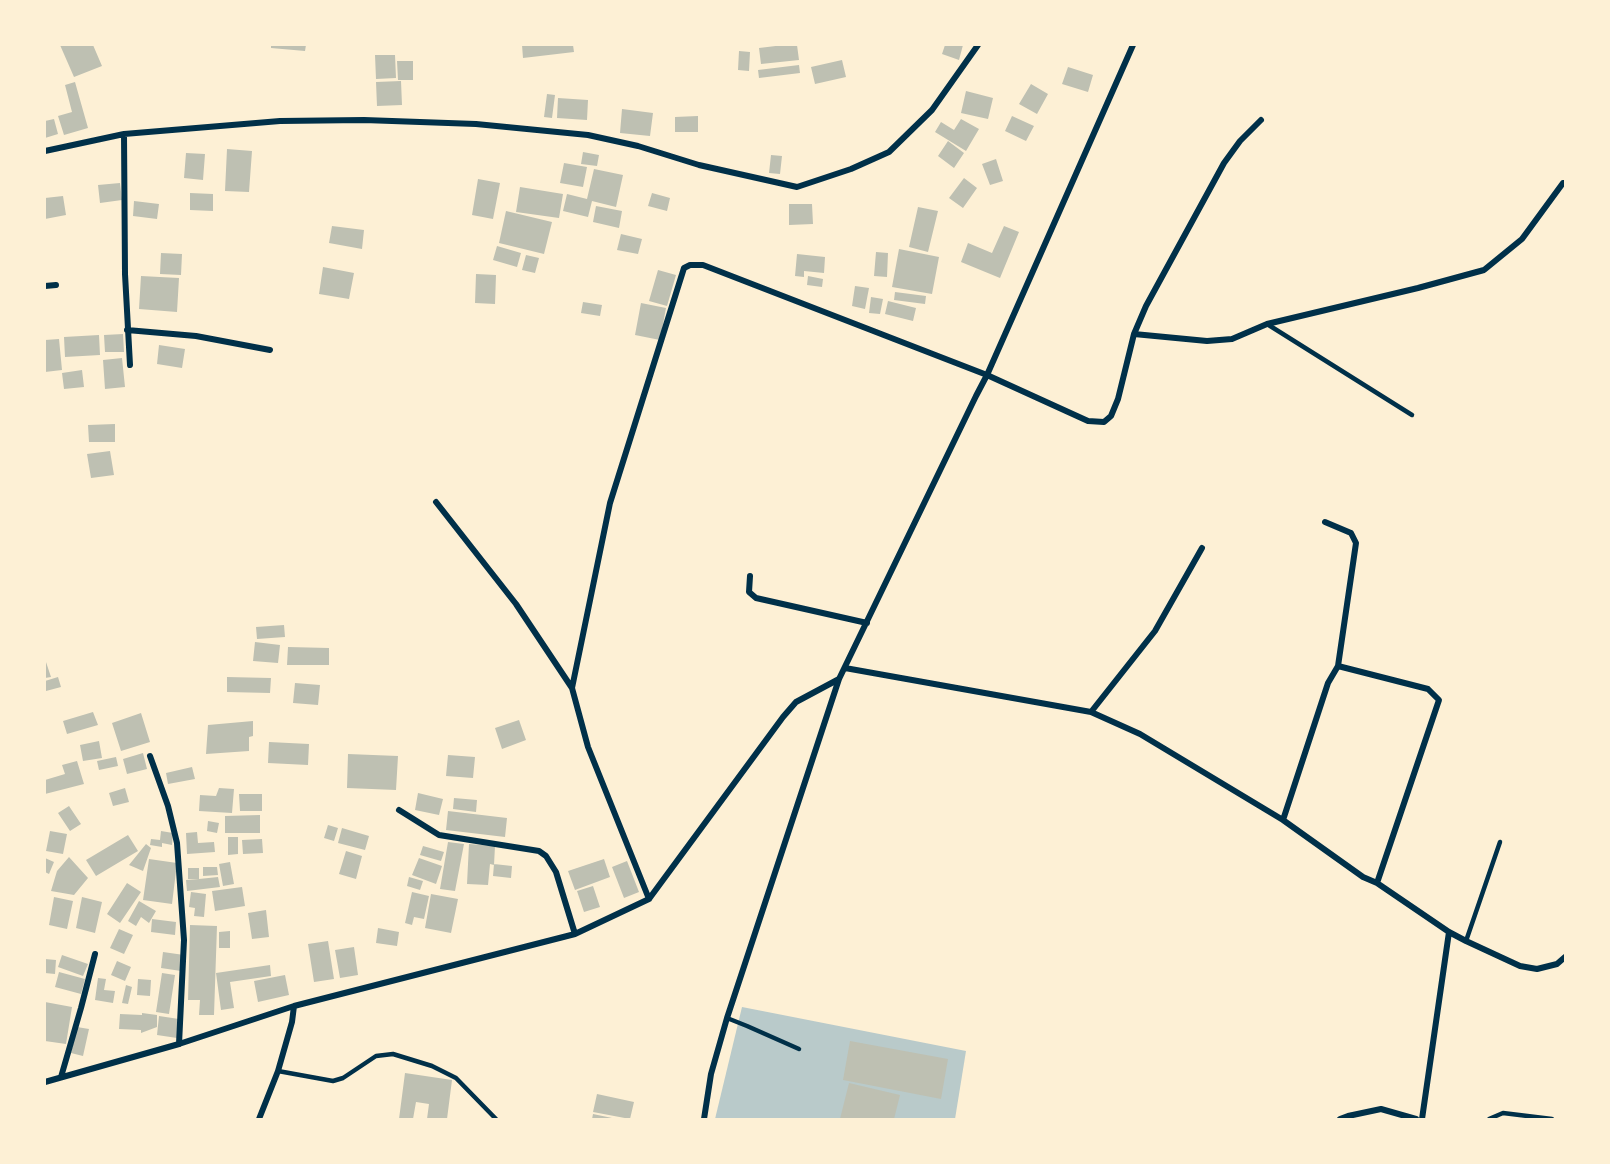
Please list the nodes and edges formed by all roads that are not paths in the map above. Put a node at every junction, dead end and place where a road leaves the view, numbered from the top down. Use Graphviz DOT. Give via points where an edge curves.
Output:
graph roads {
  1 [pos="978,45"];
  2 [pos="1133,45"];
  3 [pos="1261,120"];
  4 [pos="124,134"];
  5 [pos="45,151"];
  6 [pos="1565,183"];
  7 [pos="56,285"];
  8 [pos="45,286"];
  9 [pos="1268,324"];
  10 [pos="127,330"];
  11 [pos="1134,334"];
  12 [pos="270,350"];
  13 [pos="130,365"];
  14 [pos="987,375"];
  15 [pos="1412,415"];
  16 [pos="436,501"];
  17 [pos="1325,522"];
  18 [pos="1202,548"];
  19 [pos="750,576"];
  20 [pos="867,623"];
  21 [pos="1338,666"];
  22 [pos="845,668"];
  23 [pos="839,679"];
  24 [pos="572,688"];
  25 [pos="1091,712"];
  26 [pos="150,756"];
  27 [pos="399,810"];
  28 [pos="1283,820"];
  29 [pos="1500,842"];
  30 [pos="1377,884"];
  31 [pos="650,899"];
  32 [pos="1449,932"];
  33 [pos="575,934"];
  34 [pos="1466,941"];
  35 [pos="95,954"];
  36 [pos="1565,957"];
  37 [pos="294,1006"];
  38 [pos="727,1018"];
  39 [pos="179,1044"];
  40 [pos="799,1049"];
  41 [pos="278,1071"];
  42 [pos="61,1077"];
  43 [pos="45,1082"];
  44 [pos="259,1119"];
  45 [pos="496,1119"];
  46 [pos="704,1119"];
  47 [pos="1340,1119"];
  48 [pos="1416,1119"];
  49 [pos="1422,1119"];
  50 [pos="1489,1119"];
  51 [pos="1552,1119"];
  1 -- 4 [label="street" via="932,110 889,152 796,187 588,135 476,124 280,121"];
  2 -- 14 [label="street"];
  3 -- 11 [label="street" via="1224,164"];
  4 -- 5 [label="street"];
  4 -- 10 [label="street"];
  6 -- 9 [label="street" via="1522,239 1484,270"];
  7 -- 8 [label="street"];
  9 -- 11 [label="street" via="1232,339 1207,341"];
  9 -- 15 [label="lane"];
  10 -- 12 [label="street" via="196,336"];
  10 -- 13 [label="street"];
  11 -- 14 [label="street" via="1118,399 1112,416 1104,422 1088,421"];
  14 -- 20 [label="street"];
  14 -- 24 [label="street" via="703,265 684,268 610,503"];
  16 -- 24 [label="street" via="516,604"];
  17 -- 21 [label="street" via="1350,533 1356,543"];
  18 -- 25 [label="street" via="1155,631"];
  19 -- 20 [label="street" via="749,592 756,598"];
  20 -- 22 [label="street"];
  21 -- 28 [label="street" via="1328,683"];
  21 -- 30 [label="street" via="1428,689 1439,700"];
  22 -- 23 [label="street"];
  22 -- 25 [label="street"];
  23 -- 31 [label="street" via="796,702 783,717"];
  23 -- 38 [label="street"];
  24 -- 31 [label="street" via="588,747"];
  25 -- 28 [label="street" via="1140,734"];
  26 -- 39 [label="street" via="177,843 184,940"];
  27 -- 33 [label="street" via="439,835 539,851 556,872"];
  28 -- 30 [label="street"];
  29 -- 34 [label="lane"];
  30 -- 32 [label="street"];
  31 -- 33 [label="street"];
  32 -- 34 [label="street"];
  32 -- 49 [label="street"];
  33 -- 37 [label="street"];
  34 -- 36 [label="street" via="1520,966 1537,969 1557,964"];
  35 -- 42 [label="street"];
  37 -- 39 [label="street"];
  37 -- 41 [label="street"];
  38 -- 40 [label="lane"];
  38 -- 46 [label="street" via="711,1074"];
  39 -- 42 [label="street"];
  41 -- 44 [label="street"];
  41 -- 45 [label="lane" via="333,1081 376,1056 393,1054 456,1078"];
  42 -- 43 [label="street"];
  47 -- 48 [label="street" via="1381,1109"];
  50 -- 51 [label="lane" via="1503,1113"];
}
